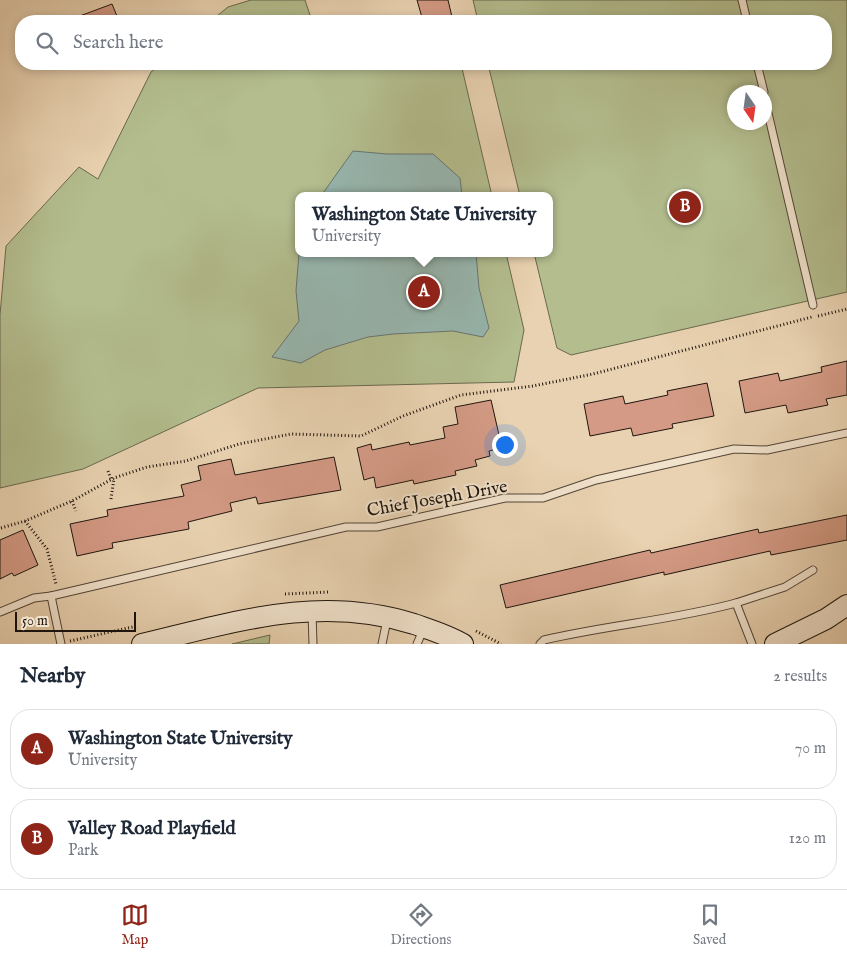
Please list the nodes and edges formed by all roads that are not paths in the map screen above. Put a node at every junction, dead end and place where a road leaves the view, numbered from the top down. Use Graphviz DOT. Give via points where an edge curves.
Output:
graph roads {
  1 [pos="742,0"];
  2 [pos="746,15"];
  3 [pos="758,70"];
  4 [pos="762,85"];
  5 [pos="772,130"];
  6 [pos="813,305"];
  7 [pos="847,433"];
  8 [pos="813,570"];
  9 [pos="55,595"];
  10 [pos="736,603"];
  11 [pos="847,605"];
  12 [pos="312,610"];
  13 [pos="0,612"];
  14 [pos="388,616"];
  15 [pos="421,636"];
  16 [pos="61,644"];
  17 [pos="142,644"];
  18 [pos="313,644"];
  19 [pos="382,644"];
  20 [pos="464,644"];
  21 [pos="540,644"];
  22 [pos="752,644"];
  23 [pos="775,644"];
  1 -- 2 [label="lane"];
  3 -- 4 [label="lane"];
  5 -- 6 [label="lane"];
  7 -- 9 [label="lane, Chief Joseph Drive" via="767,450 734,449 596,480 543,498 505,498 377,527 346,528"];
  8 -- 10 [label="lane" via="785,587"];
  9 -- 13 [label="lane, Chief Joseph Drive" via="34,598"];
  9 -- 16 [label="lane"];
  10 -- 21 [label="lane" via="700,613 590,629 544,640"];
  10 -- 22 [label="lane"];
  11 -- 23 [label="main road"];
  12 -- 14 [label="main road" via="337,609"];
  12 -- 17 [label="main road" via="264,616"];
  12 -- 18 [label="lane"];
  14 -- 15 [label="main road"];
  14 -- 19 [label="lane"];
  15 -- 20 [label="main road" via="452,637"];
}
